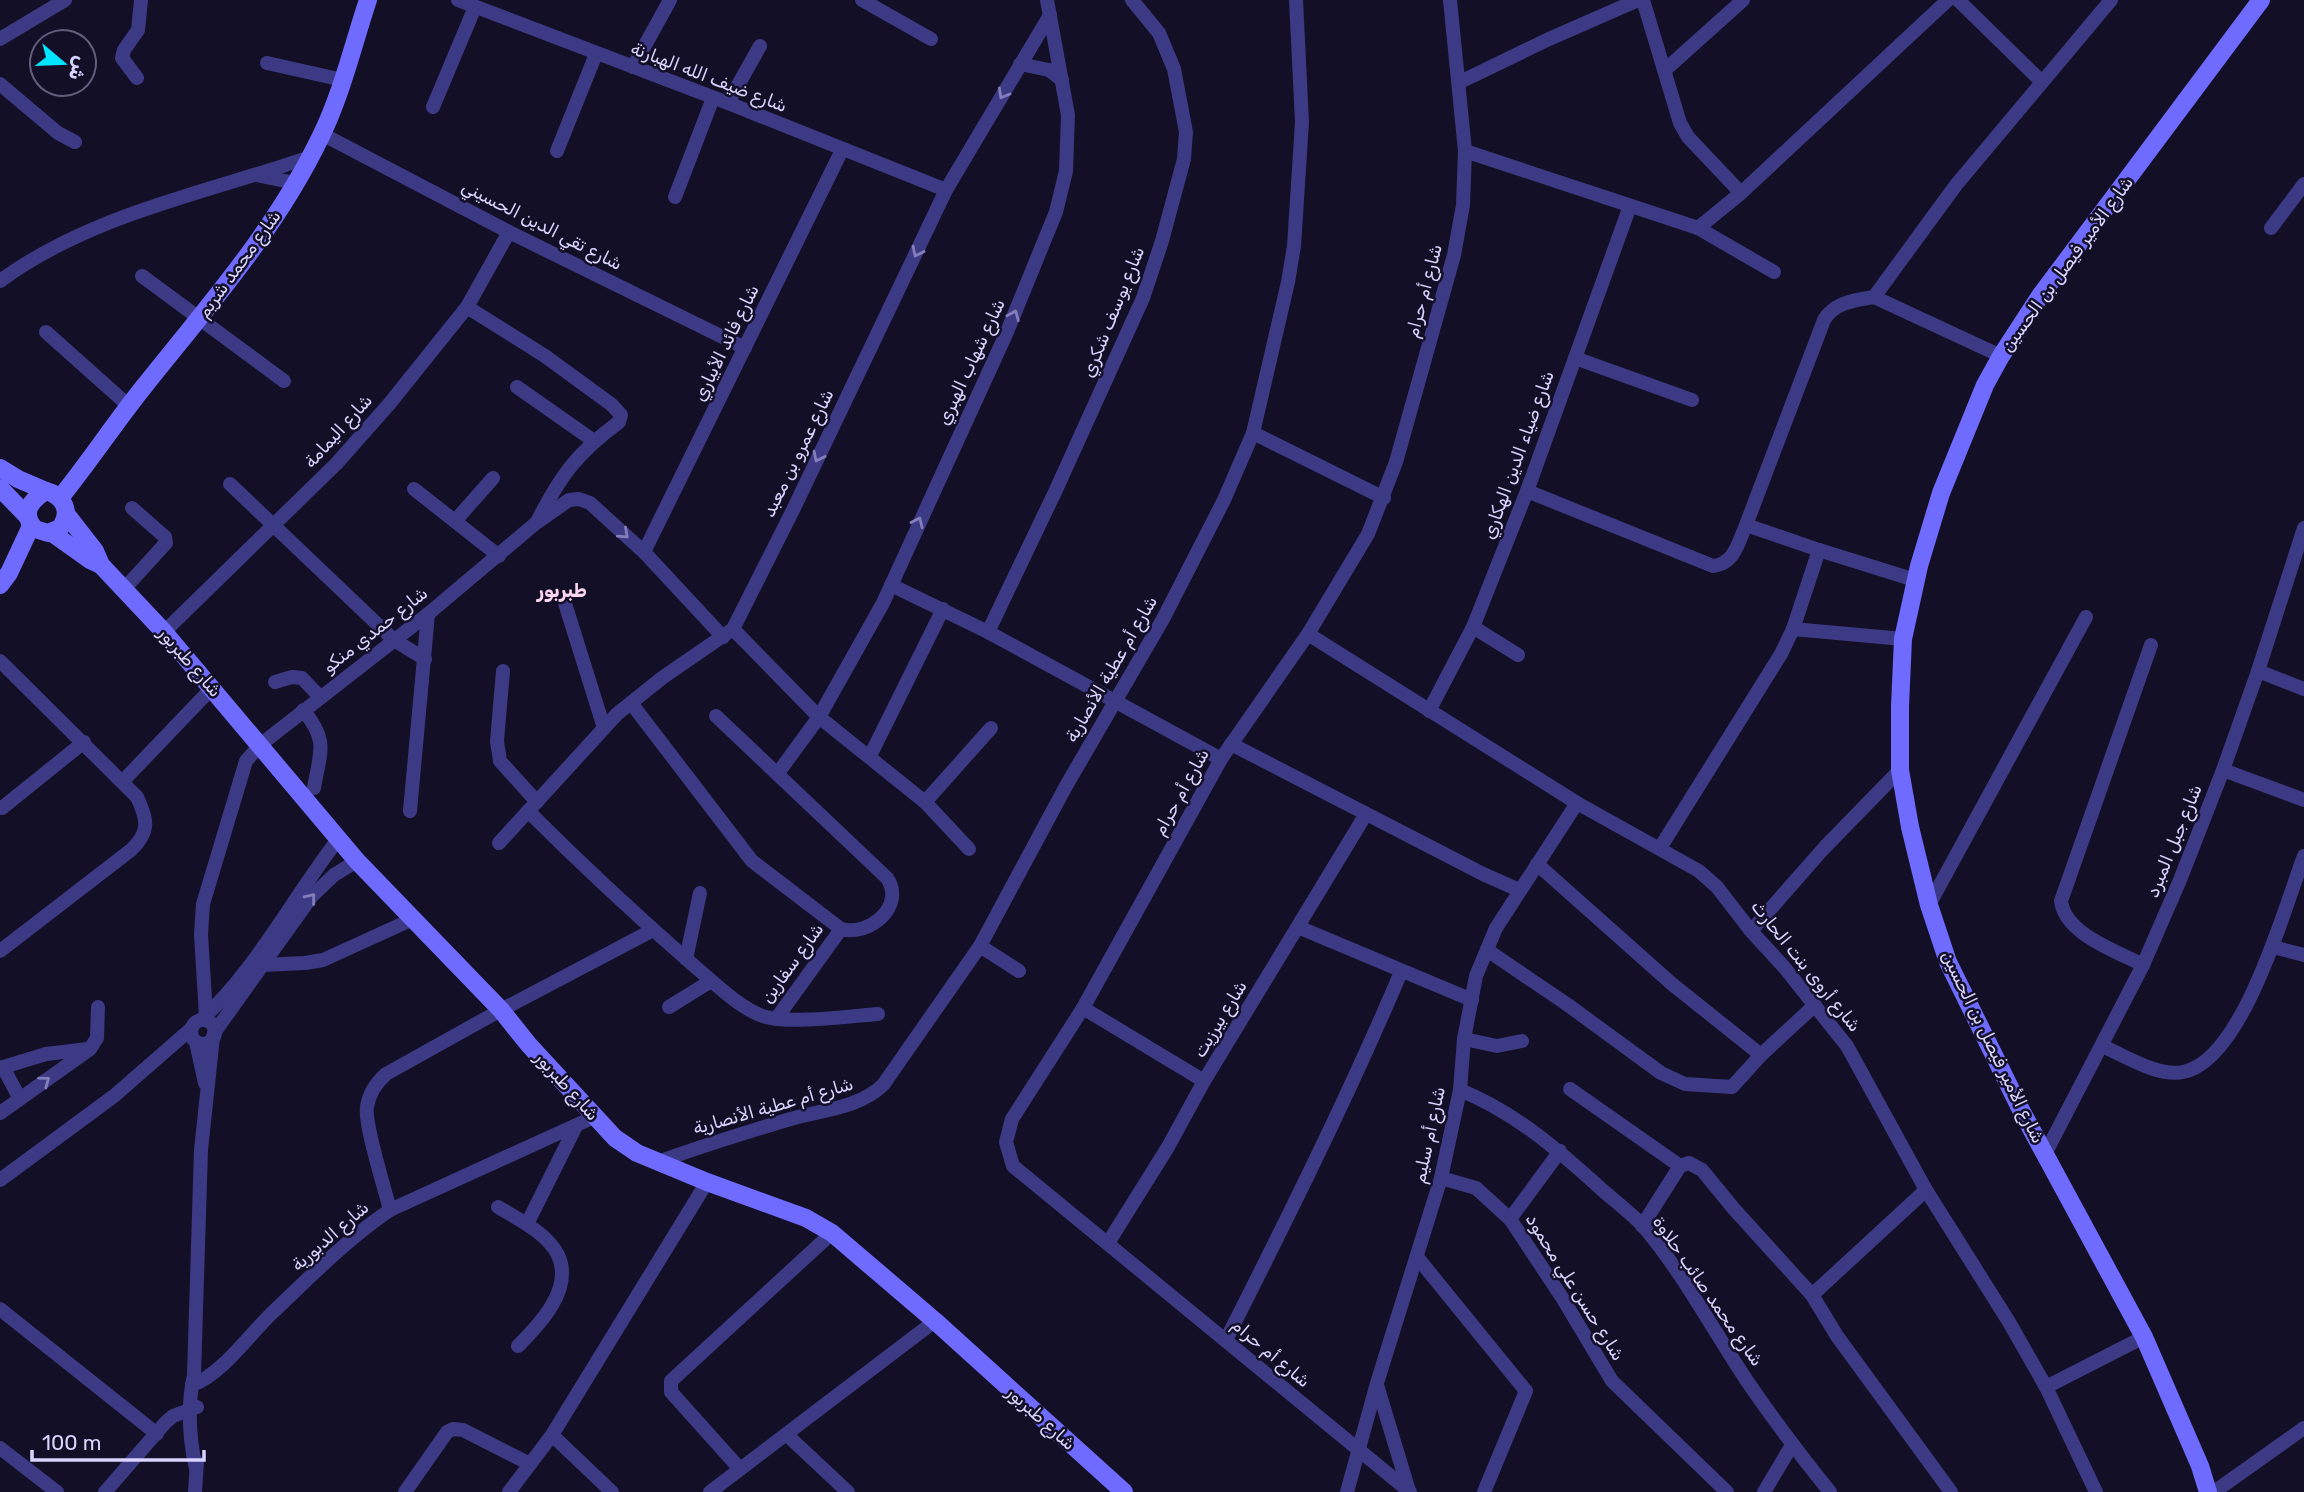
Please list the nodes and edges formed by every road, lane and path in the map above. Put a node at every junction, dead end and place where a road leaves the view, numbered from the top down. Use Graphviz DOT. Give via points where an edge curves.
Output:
graph roads {
  1 [pos="65,0"];
  2 [pos="141,0"];
  3 [pos="368,0"];
  4 [pos="458,0"];
  5 [pos="670,0"];
  6 [pos="862,0"];
  7 [pos="1296,0"];
  8 [pos="1450,0"];
  9 [pos="1640,0"];
  10 [pos="1744,0"];
  11 [pos="1948,0"];
  12 [pos="1958,0"];
  13 [pos="2110,0"];
  14 [pos="2261,0"];
  15 [pos="1136,1"];
  16 [pos="475,7"];
  17 [pos="1049,7"];
  18 [pos="0,39"];
  19 [pos="931,39"];
  20 [pos="760,46"];
  21 [pos="596,54"];
  22 [pos="267,63"];
  23 [pos="1020,64"];
  24 [pos="633,67"];
  25 [pos="1665,70"];
  26 [pos="137,78"];
  27 [pos="343,80"];
  28 [pos="1062,80"];
  29 [pos="1460,82"];
  30 [pos="2042,82"];
  31 [pos="0,84"];
  32 [pos="713,98"];
  33 [pos="728,103"];
  34 [pos="433,107"];
  35 [pos="323,134"];
  36 [pos="75,142"];
  37 [pos="842,150"];
  38 [pos="557,151"];
  39 [pos="1465,151"];
  40 [pos="310,157"];
  41 [pos="255,175"];
  42 [pos="295,184"];
  43 [pos="2304,184"];
  44 [pos="946,190"];
  45 [pos="1741,193"];
  46 [pos="675,197"];
  47 [pos="1630,206"];
  48 [pos="1698,228"];
  49 [pos="2271,228"];
  50 [pos="509,232"];
  51 [pos="1774,272"];
  52 [pos="142,276"];
  53 [pos="0,281"];
  54 [pos="1874,297"];
  55 [pos="467,307"];
  56 [pos="200,319"];
  57 [pos="46,332"];
  58 [pos="745,348"];
  59 [pos="2001,356"];
  60 [pos="1575,358"];
  61 [pos="284,381"];
  62 [pos="517,387"];
  63 [pos="1692,400"];
  64 [pos="129,406"];
  65 [pos="1253,433"];
  66 [pos="594,440"];
  67 [pos="0,467"];
  68 [pos="493,478"];
  69 [pos="230,484"];
  70 [pos="0,488"];
  71 [pos="414,489"];
  72 [pos="1527,491"];
  73 [pos="1384,498"];
  74 [pos="57,501"];
  75 [pos="132,508"];
  76 [pos="29,521"];
  77 [pos="454,522"];
  78 [pos="536,523"];
  79 [pos="275,525"];
  80 [pos="1746,525"];
  81 [pos="2304,528"];
  82 [pos="50,533"];
  83 [pos="1819,550"];
  84 [pos="644,552"];
  85 [pos="499,556"];
  86 [pos="101,565"];
  87 [pos="4,579"];
  88 [pos="1915,580"];
  89 [pos="891,584"];
  90 [pos="124,589"];
  91 [pos="564,597"];
  92 [pos="943,609"];
  93 [pos="428,614"];
  94 [pos="2086,617"];
  95 [pos="1474,627"];
  96 [pos="1793,629"];
  97 [pos="164,632"];
  98 [pos="988,632"];
  99 [pos="728,633"];
  100 [pos="1308,634"];
  101 [pos="1903,639"];
  102 [pos="394,640"];
  103 [pos="2151,645"];
  104 [pos="1518,655"];
  105 [pos="425,659"];
  106 [pos="0,661"];
  107 [pos="503,671"];
  108 [pos="2258,671"];
  109 [pos="275,682"];
  110 [pos="212,688"];
  111 [pos="2304,689"];
  112 [pos="320,697"];
  113 [pos="1116,700"];
  114 [pos="631,703"];
  115 [pos="303,710"];
  116 [pos="1429,711"];
  117 [pos="716,716"];
  118 [pos="819,717"];
  119 [pos="604,728"];
  120 [pos="991,728"];
  121 [pos="84,742"];
  122 [pos="1231,744"];
  123 [pos="260,745"];
  124 [pos="870,756"];
  125 [pos="1221,759"];
  126 [pos="1900,770"];
  127 [pos="2223,770"];
  128 [pos="778,773"];
  129 [pos="122,781"];
  130 [pos="314,788"];
  131 [pos="2304,800"];
  132 [pos="925,802"];
  133 [pos="1577,803"];
  134 [pos="532,807"];
  135 [pos="2,808"];
  136 [pos="410,811"];
  137 [pos="1366,814"];
  138 [pos="339,838"];
  139 [pos="499,844"];
  140 [pos="1660,848"];
  141 [pos="969,849"];
  142 [pos="2304,856"];
  143 [pos="357,861"];
  144 [pos="1537,864"];
  145 [pos="1519,890"];
  146 [pos="700,893"];
  147 [pos="1930,905"];
  148 [pos="413,919"];
  149 [pos="1298,927"];
  150 [pos="841,929"];
  151 [pos="653,930"];
  152 [pos="1751,932"];
  153 [pos="979,946"];
  154 [pos="2273,947"];
  155 [pos="1487,950"];
  156 [pos="0,951"];
  157 [pos="2304,955"];
  158 [pos="686,959"];
  159 [pos="262,965"];
  160 [pos="2143,965"];
  161 [pos="1019,971"];
  162 [pos="1401,972"];
  163 [pos="711,981"];
  164 [pos="1472,1000"];
  165 [pos="1815,1005"];
  166 [pos="98,1007"];
  167 [pos="669,1007"];
  168 [pos="1083,1008"];
  169 [pos="501,1010"];
  170 [pos="878,1014"];
  171 [pos="776,1019"];
  172 [pos="198,1029"];
  173 [pos="214,1035"];
  174 [pos="1464,1039"];
  175 [pos="1522,1041"];
  176 [pos="2102,1046"];
  177 [pos="90,1049"];
  178 [pos="1761,1055"];
  179 [pos="2,1067"];
  180 [pos="1204,1081"];
  181 [pos="1570,1089"];
  182 [pos="1460,1090"];
  183 [pos="207,1091"];
  184 [pos="20,1099"];
  185 [pos="0,1113"];
  186 [pos="594,1117"];
  187 [pos="576,1126"];
  188 [pos="1560,1151"];
  189 [pos="2045,1154"];
  190 [pos="658,1162"];
  191 [pos="1687,1165"];
  192 [pos="1441,1178"];
  193 [pos="0,1180"];
  194 [pos="707,1182"];
  195 [pos="1926,1190"];
  196 [pos="498,1206"];
  197 [pos="390,1210"];
  198 [pos="1510,1219"];
  199 [pos="527,1224"];
  200 [pos="1642,1226"];
  201 [pos="832,1233"];
  202 [pos="1108,1243"];
  203 [pos="1417,1257"];
  204 [pos="1812,1295"];
  205 [pos="0,1309"];
  206 [pos="935,1321"];
  207 [pos="2144,1337"];
  208 [pos="1226,1340"];
  209 [pos="518,1346"];
  210 [pos="194,1381"];
  211 [pos="1377,1383"];
  212 [pos="2046,1387"];
  213 [pos="194,1415"];
  214 [pos="2304,1428"];
  215 [pos="158,1433"];
  216 [pos="552,1435"];
  217 [pos="787,1435"];
  218 [pos="1792,1445"];
  219 [pos="0,1448"];
  220 [pos="1359,1452"];
  221 [pos="530,1464"];
  222 [pos="740,1469"];
  223 [pos="57,1492"];
  224 [pos="105,1492"];
  225 [pos="195,1492"];
  226 [pos="405,1492"];
  227 [pos="509,1492"];
  228 [pos="612,1492"];
  229 [pos="710,1492"];
  230 [pos="848,1492"];
  231 [pos="1124,1492"];
  232 [pos="1347,1492"];
  233 [pos="1410,1492"];
  234 [pos="1484,1492"];
  235 [pos="1727,1492"];
  236 [pos="1764,1492"];
  237 [pos="1830,1492"];
  238 [pos="1951,1492"];
  239 [pos="2096,1492"];
  240 [pos="2208,1492"];
  241 [pos="2214,1492"];
  1 -- 18 [label="street"];
  2 -- 26 [label="street" via="138,30 122,58"];
  3 -- 27 [label="street, شارع محمد شريم"];
  4 -- 16 [label="street, شارع ضيف الله الهبارنة"];
  5 -- 24 [label="street"];
  6 -- 19 [label="street"];
  7 -- 65 [label="street, شارع أم عطية الأنصارية" via="1302,122 1294,246"];
  8 -- 29 [label="street, شارع أم حرام"];
  9 -- 25 [label="street"];
  9 -- 29 [label="street"];
  10 -- 25 [label="street"];
  11 -- 45 [label="street"];
  12 -- 30 [label="street"];
  13 -- 30 [label="street"];
  14 -- 59 [label="street, شارع الأمير فيصل بن الحسين" via="2040,296"];
  15 -- 98 [label="street, شارع يوسف شكري" via="1160,33 1174,69 1186,132 1184,159 1143,298"];
  16 -- 21 [label="street, شارع ضيف الله الهبارنة"];
  16 -- 34 [label="street"];
  17 -- 23 [label="street, شارع عمرو بن معبد"];
  17 -- 28 [label="street, شارع شهاب الهبري"];
  20 -- 33 [label="street"];
  21 -- 24 [label="street, شارع ضيف الله الهبارنة"];
  21 -- 38 [label="street"];
  22 -- 27 [label="street"];
  23 -- 28 [label="street" via="1049,69"];
  23 -- 44 [label="street, شارع عمرو بن معبد, one-way"];
  24 -- 32 [label="street, شارع ضيف الله الهبارنة"];
  25 -- 45 [label="street" via="1685,132"];
  27 -- 35 [label="street, شارع محمد شريم"];
  89 -- 28 [label="street, شارع شهاب الهبري, one-way" via="1007,332 1056,212 1068,155"];
  29 -- 39 [label="street, شارع أم حرام"];
  30 -- 54 [label="street" via="1956,185"];
  31 -- 36 [label="street"];
  32 -- 33 [label="street, شارع ضيف الله الهبارنة"];
  32 -- 46 [label="street"];
  33 -- 37 [label="street, شارع ضيف الله الهبارنة"];
  35 -- 40 [label="street, شارع محمد شريم"];
  35 -- 50 [label="street, شارع تقي الدين الحسيني"];
  37 -- 44 [label="street, شارع ضيف الله الهبارنة"];
  37 -- 58 [label="street, شارع فائد الأبياري"];
  39 -- 47 [label="street"];
  39 -- 73 [label="street, شارع أم حرام" via="1463,205 1454,256"];
  40 -- 41 [label="street"];
  40 -- 42 [label="street, شارع محمد شريم"];
  41 -- 42 [label="street"];
  41 -- 53 [label="street" via="58,244"];
  42 -- 56 [label="street, شارع محمد شريم" via="260,240"];
  43 -- 49 [label="street"];
  44 -- 99 [label="street, شارع عمرو بن معبد, one-way" via="800,496"];
  45 -- 48 [label="street"];
  47 -- 48 [label="street"];
  47 -- 60 [label="street, شارع ضياء الدين الهكاري"];
  48 -- 51 [label="street"];
  50 -- 55 [label="street, شارع اليمامة"];
  50 -- 58 [label="street, شارع تقي الدين الحسيني"];
  52 -- 56 [label="street"];
  54 -- 59 [label="street"];
  54 -- 80 [label="street" via="1838,306 1828,314"];
  55 -- 66 [label="street" via="545,356 617,410 619,422"];
  55 -- 79 [label="street, شارع اليمامة" via="337,463"];
  56 -- 61 [label="street"];
  56 -- 64 [label="street, شارع محمد شريم"];
  57 -- 64 [label="street"];
  58 -- 84 [label="street, شارع فائد الأبياري"];
  59 -- 88 [label="street, شارع الأمير فيصل بن الحسين" via="1959,445"];
  60 -- 63 [label="street"];
  60 -- 72 [label="street, شارع ضياء الدين الهكاري"];
  62 -- 66 [label="street"];
  64 -- 74 [label="street, شارع محمد شريم"];
  65 -- 73 [label="street"];
  65 -- 113 [label="street, شارع أم عطية الأنصارية" via="1189,569"];
  66 -- 78 [label="street" via="565,473"];
  67 -- 74 [label="street, شارع طبربور"];
  68 -- 77 [label="street"];
  69 -- 79 [label="street"];
  70 -- 76 [label="street"];
  71 -- 77 [label="street"];
  72 -- 80 [label="street" via="1713,566 1724,565 1731,558"];
  72 -- 95 [label="street, شارع ضياء الدين الهكاري"];
  73 -- 100 [label="street, شارع أم حرام" via="1368,534"];
  74 -- 76 [label="street" via="32,501"];
  74 -- 82 [label="street" via="60,528"];
  74 -- 86 [label="street, شارع طبربور"];
  75 -- 90 [label="street" via="166,542"];
  76 -- 82 [label="street" via="39,531"];
  76 -- 87 [label="street"];
  77 -- 85 [label="street"];
  78 -- 84 [label="street, شارع حمدي منكو, one-way" via="569,500 579,499 590,503"];
  78 -- 85 [label="street, شارع حمدي منكو"];
  79 -- 97 [label="street, شارع اليمامة"];
  79 -- 102 [label="street"];
  80 -- 83 [label="street"];
  81 -- 108 [label="street, شارع جبل المبرد"];
  82 -- 86 [label="street, شارع طبربور"];
  82 -- 87 [label="street"];
  83 -- 88 [label="street"];
  83 -- 96 [label="street"];
  84 -- 99 [label="street, شارع حمدي منكو"];
  85 -- 93 [label="street, شارع حمدي منكو"];
  86 -- 90 [label="street, شارع طبربور"];
  88 -- 101 [label="street, شارع الأمير فيصل بن الحسين"];
  89 -- 92 [label="street"];
  89 -- 118 [label="street, شارع شهاب الهبري"];
  90 -- 97 [label="street, شارع طبربور"];
  91 -- 119 [label="street"];
  92 -- 98 [label="street"];
  92 -- 124 [label="street"];
  93 -- 102 [label="street, شارع حمدي منكو"];
  93 -- 105 [label="street"];
  94 -- 147 [label="street"];
  95 -- 104 [label="street"];
  95 -- 116 [label="street, شارع ضياء الدين الهكاري"];
  96 -- 101 [label="street"];
  96 -- 140 [label="street" via="1766,682"];
  97 -- 110 [label="street, شارع طبربور"];
  98 -- 113 [label="street"];
  99 -- 114 [label="street, شارع عمرو بن معبد"];
  99 -- 118 [label="street, شارع حمدي منكو"];
  100 -- 116 [label="street, شارع أروى بنت الحارث"];
  100 -- 122 [label="street, شارع أم حرام"];
  101 -- 126 [label="street, شارع الأمير فيصل بن الحسين"];
  102 -- 105 [label="street"];
  102 -- 112 [label="street, شارع حمدي منكو"];
  103 -- 160 [label="street" via="2061,901 2065,916 2080,932"];
  105 -- 136 [label="street"];
  106 -- 121 [label="street"];
  107 -- 134 [label="street, شارع سفارين" via="497,741 500,761"];
  108 -- 111 [label="street"];
  108 -- 127 [label="street, شارع جبل المبرد"];
  109 -- 112 [label="street" via="302,678"];
  110 -- 123 [label="street, شارع طبربور"];
  110 -- 129 [label="street"];
  112 -- 115 [label="street, شارع حمدي منكو"];
  113 -- 125 [label="street"];
  113 -- 153 [label="street, شارع أم عطية الأنصارية"];
  114 -- 119 [label="street, شارع عمرو بن معبد"];
  114 -- 150 [label="street" via="752,861"];
  115 -- 123 [label="street, شارع حمدي منكو"];
  115 -- 130 [label="street" via="316,725 321,742"];
  116 -- 133 [label="street, شارع أروى بنت الحارث"];
  117 -- 128 [label="street, شارع سفارين"];
  118 -- 124 [label="street, شارع حمدي منكو"];
  118 -- 128 [label="street"];
  119 -- 134 [label="street, شارع عمرو بن معبد"];
  120 -- 132 [label="street"];
  121 -- 129 [label="street"];
  121 -- 135 [label="street"];
  122 -- 125 [label="street, شارع أم حرام"];
  122 -- 137 [label="street"];
  123 -- 138 [label="street, شارع طبربور"];
  123 -- 172 [label="street, شارع حمدي منكو" via="246,761 203,904"];
  124 -- 132 [label="street, شارع حمدي منكو"];
  125 -- 168 [label="street, شارع أم حرام"];
  126 -- 147 [label="street, شارع الأمير فيصل بن الحسين"];
  126 -- 152 [label="street"];
  127 -- 131 [label="street"];
  127 -- 160 [label="street, شارع جبل المبرد"];
  128 -- 150 [label="street, شارع سفارين" via="891,885 891,902 878,920 859,931"];
  129 -- 156 [label="street" via="137,797 145,820 140,841"];
  132 -- 141 [label="street, شارع حمدي منكو"];
  133 -- 140 [label="street, شارع أروى بنت الحارث"];
  133 -- 144 [label="street, شارع أم سليم"];
  134 -- 139 [label="street, شارع عمرو بن معبد"];
  134 -- 151 [label="street, شارع سفارين"];
  137 -- 145 [label="street"];
  137 -- 149 [label="street, شارع بيرزيت"];
  138 -- 143 [label="street, شارع طبربور"];
  138 -- 172 [label="street" via="234,987"];
  140 -- 152 [label="street, شارع أروى بنت الحارث" via="1708,877"];
  142 -- 154 [label="street"];
  143 -- 148 [label="street, شارع طبربور"];
  159 -- 143 [label="street, one-way" via="319,888"];
  144 -- 145 [label="street, شارع أم سليم"];
  144 -- 178 [label="street" via="1672,984"];
  145 -- 155 [label="street, شارع أم سليم"];
  146 -- 158 [label="street"];
  147 -- 189 [label="street, شارع الأمير فيصل بن الحسين" via="1948,961"];
  148 -- 159 [label="street" via="323,960"];
  148 -- 169 [label="street, شارع طبربور"];
  149 -- 162 [label="street"];
  149 -- 180 [label="street, شارع بيرزيت"];
  150 -- 171 [label="street, شارع سفارين"];
  151 -- 158 [label="street, شارع سفارين"];
  151 -- 169 [label="street"];
  152 -- 165 [label="street, شارع أروى بنت الحارث"];
  153 -- 161 [label="street"];
  153 -- 190 [label="street, شارع أم عطية الأنصارية" via="874,1093 855,1103"];
  154 -- 157 [label="street"];
  154 -- 176 [label="street" via="2232,1028 2197,1067 2167,1073"];
  155 -- 164 [label="street, شارع أم سليم"];
  155 -- 178 [label="street" via="1685,1084 1725,1088 1738,1083"];
  158 -- 163 [label="street, شارع سفارين"];
  159 -- 173 [label="street"];
  160 -- 176 [label="street, شارع جبل المبرد"];
  162 -- 164 [label="street"];
  162 -- 208 [label="street" via="1314,1166"];
  163 -- 167 [label="street"];
  163 -- 171 [label="street, شارع سفارين" via="754,1012"];
  164 -- 174 [label="street, شارع أم سليم"];
  165 -- 178 [label="street"];
  165 -- 195 [label="street, شارع أروى بنت الحارث" via="1847,1046"];
  166 -- 177 [label="street" via="97,1038"];
  168 -- 180 [label="street"];
  168 -- 202 [label="street, شارع أم حرام" via="1012,1119 1007,1151 1013,1166"];
  169 -- 186 [label="street, شارع طبربور"];
  169 -- 197 [label="street" via="376,1083 366,1114"];
  170 -- 171 [label="street"];
  172 -- 173 [label="street" via="210,1023"];
  172 -- 173 [label="street" via="204,1044"];
  172 -- 183 [label="street, شارع حمدي منكو"];
  172 -- 193 [label="street"];
  173 -- 183 [label="street"];
  174 -- 175 [label="street" via="1488,1045"];
  174 -- 182 [label="street, شارع أم سليم"];
  176 -- 189 [label="street, شارع جبل المبرد"];
  177 -- 179 [label="street" via="46,1054"];
  184 -- 177 [label="street, one-way"];
  179 -- 184 [label="street"];
  180 -- 202 [label="street, شارع بيرزيت"];
  181 -- 191 [label="street"];
  182 -- 188 [label="street, شارع محمد صائب حلاوة" via="1507,1113"];
  182 -- 192 [label="street, شارع أم سليم"];
  183 -- 210 [label="street"];
  184 -- 185 [label="street"];
  186 -- 187 [label="street, شارع الدبورية"];
  186 -- 190 [label="street, شارع طبربور" via="629,1149"];
  187 -- 197 [label="street, شارع الدبورية"];
  187 -- 199 [label="street"];
  188 -- 198 [label="street"];
  188 -- 200 [label="street, شارع محمد صائب حلاوة"];
  189 -- 207 [label="street, شارع الأمير فيصل بن الحسين"];
  190 -- 194 [label="street, شارع طبربور"];
  191 -- 200 [label="street"];
  191 -- 204 [label="street" via="1711,1179"];
  192 -- 198 [label="street, شارع حسن علي محمود" via="1476,1188"];
  192 -- 203 [label="street, شارع أم سليم"];
  194 -- 201 [label="street, شارع طبربور" via="806,1218"];
  194 -- 216 [label="street"];
  195 -- 204 [label="street"];
  195 -- 212 [label="street, شارع أروى بنت الحارث"];
  196 -- 199 [label="street"];
  197 -- 210 [label="street, شارع الدبورية" via="363,1229 214,1371"];
  198 -- 235 [label="street, شارع حسن علي محمود" via="1612,1381"];
  199 -- 209 [label="street" via="558,1255 561,1269 559,1288 548,1312"];
  200 -- 218 [label="street, شارع محمد صائب حلاوة"];
  201 -- 206 [label="street, شارع طبربور"];
  201 -- 222 [label="street" via="671,1381 671,1392"];
  202 -- 208 [label="street, شارع أم حرام"];
  203 -- 211 [label="street, شارع أم سليم"];
  203 -- 234 [label="street" via="1527,1391"];
  204 -- 238 [label="street"];
  205 -- 215 [label="street"];
  206 -- 217 [label="street"];
  206 -- 231 [label="street, شارع طبربور"];
  207 -- 212 [label="street"];
  207 -- 240 [label="street, شارع الأمير فيصل بن الحسين"];
  208 -- 220 [label="street, شارع أم حرام"];
  210 -- 213 [label="street"];
  211 -- 220 [label="street, شارع أم سليم"];
  211 -- 233 [label="street"];
  212 -- 239 [label="street, شارع أروى بنت الحارث"];
  213 -- 215 [label="street" via="173,1416"];
  213 -- 225 [label="street" via="199,1444"];
  214 -- 241 [label="street"];
  215 -- 224 [label="street"];
  216 -- 221 [label="street"];
  216 -- 228 [label="street"];
  217 -- 222 [label="street"];
  217 -- 230 [label="street"];
  218 -- 236 [label="street"];
  218 -- 237 [label="street, شارع محمد صائب حلاوة"];
  219 -- 223 [label="street"];
  220 -- 232 [label="street, شارع أم سليم"];
  220 -- 233 [label="street, شارع أم حرام"];
  221 -- 226 [label="street" via="453,1429"];
  221 -- 227 [label="street"];
  222 -- 229 [label="street"];
}
